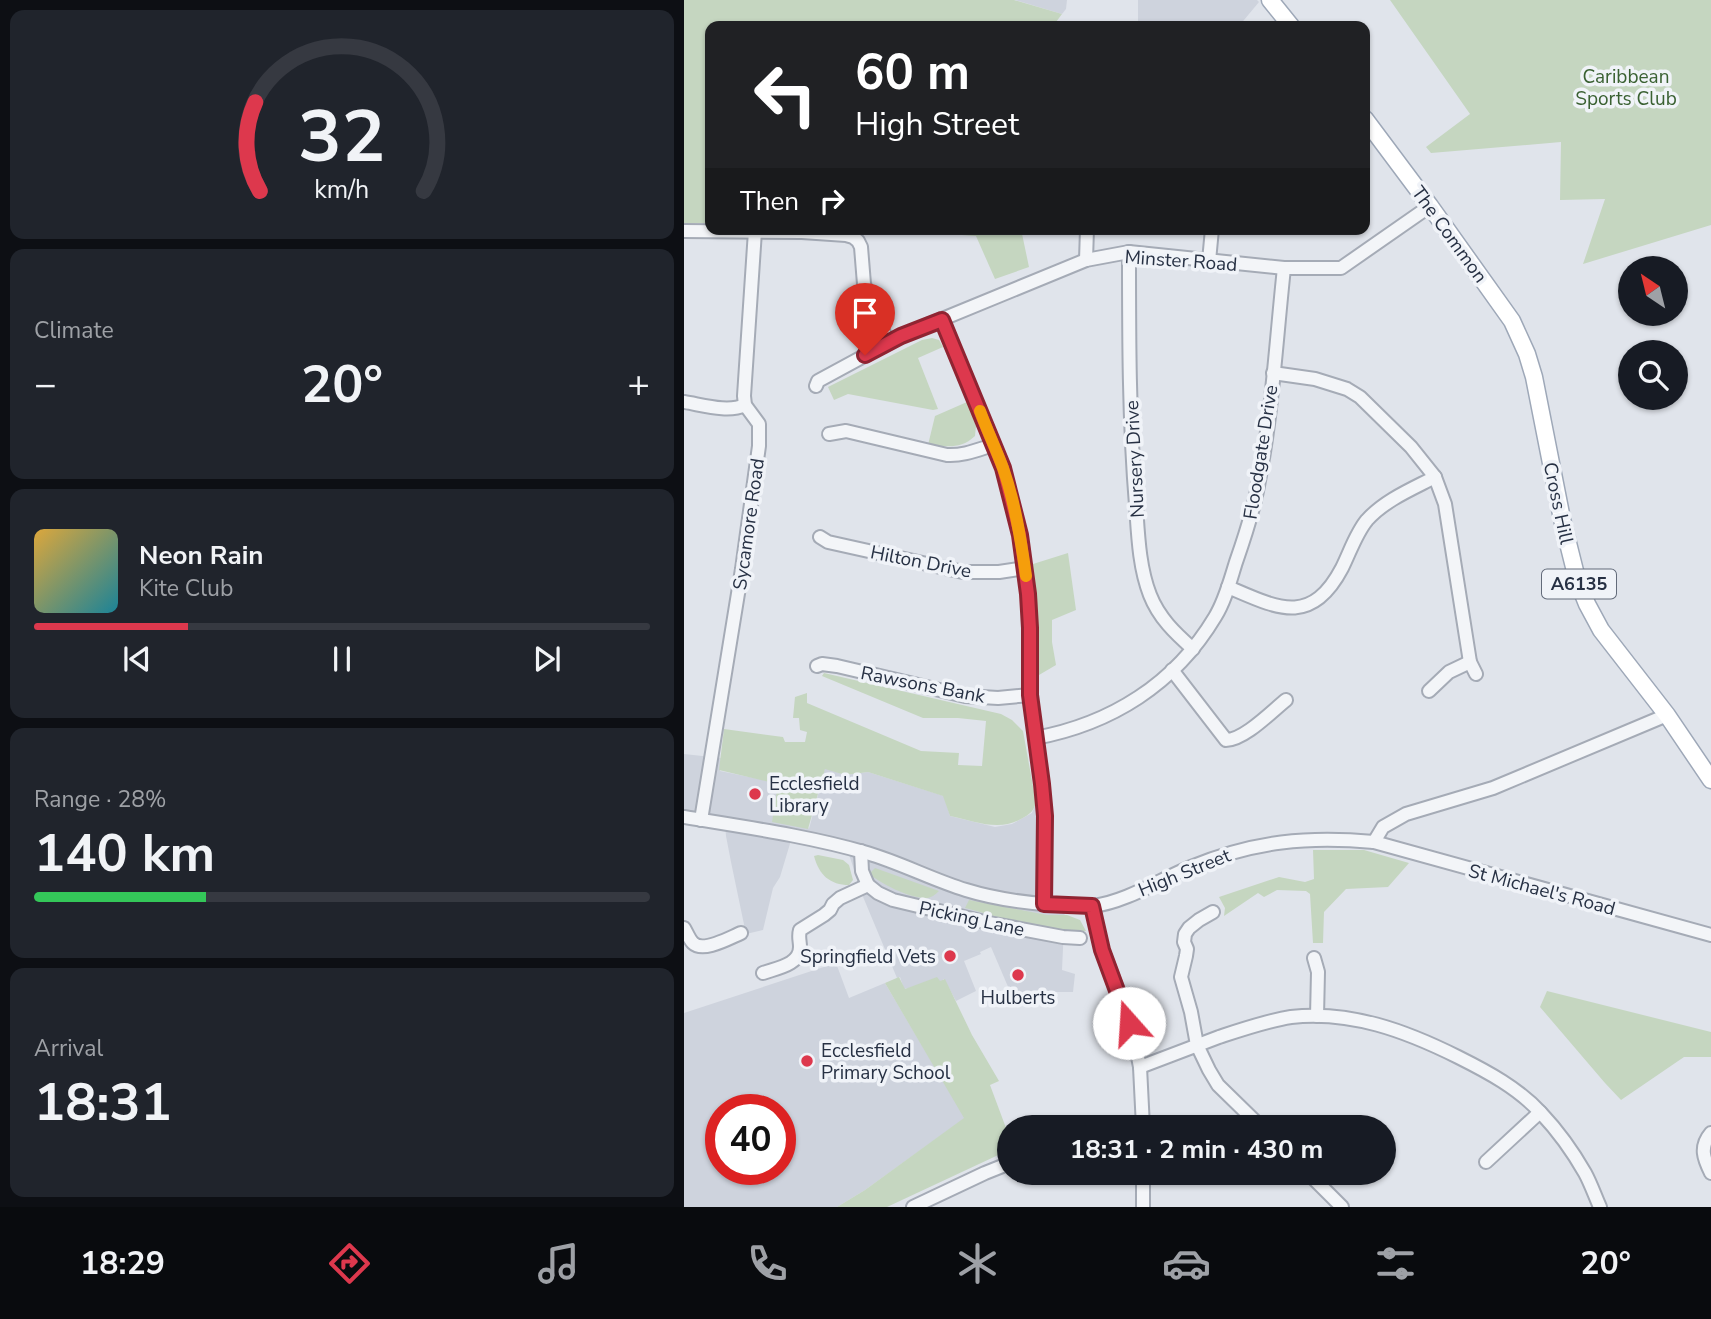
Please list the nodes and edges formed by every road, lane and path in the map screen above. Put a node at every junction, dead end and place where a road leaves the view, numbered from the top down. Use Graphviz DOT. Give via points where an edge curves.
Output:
graph roads {
  1 [pos="1270,0"];
  2 [pos="1287,21"];
  3 [pos="1370,126"];
  4 [pos="1430,206"];
  5 [pos="684,231"];
  6 [pos="705,231"];
  7 [pos="755,235"];
  8 [pos="846,235"];
  9 [pos="1087,235"];
  10 [pos="1211,235"];
  11 [pos="1128,252"];
  12 [pos="1086,260"];
  13 [pos="1209,261"];
  14 [pos="1284,268"];
  15 [pos="942,320"];
  16 [pos="888,343"];
  17 [pos="1527,354"];
  18 [pos="1273,373"];
  19 [pos="816,386"];
  20 [pos="684,402"];
  21 [pos="745,405"];
  22 [pos="829,434"];
  23 [pos="993,445"];
  24 [pos="1435,477"];
  25 [pos="820,537"];
  26 [pos="1025,568"];
  27 [pos="1228,587"];
  28 [pos="1193,649"];
  29 [pos="817,666"];
  30 [pos="1172,670"];
  31 [pos="1429,691"];
  32 [pos="1030,695"];
  33 [pos="1285,700"];
  34 [pos="1667,715"];
  35 [pos="1035,738"];
  36 [pos="1711,780"];
  37 [pos="684,817"];
  38 [pos="701,820"];
  39 [pos="1374,842"];
  40 [pos="861,851"];
  41 [pos="868,885"];
  42 [pos="1044,904"];
  43 [pos="1092,906"];
  44 [pos="1213,912"];
  45 [pos="684,928"];
  46 [pos="741,933"];
  47 [pos="1711,935"];
  48 [pos="1080,938"];
  49 [pos="1314,958"];
  50 [pos="763,973"];
  51 [pos="1317,1016"];
  52 [pos="1197,1045"];
  53 [pos="1140,1067"];
  54 [pos="1540,1112"];
  55 [pos="1142,1115"];
  56 [pos="1249,1115"];
  57 [pos="1711,1133"];
  58 [pos="1486,1161"];
  59 [pos="997,1169"];
  60 [pos="1711,1173"];
  61 [pos="1143,1185"];
  62 [pos="1320,1185"];
  63 [pos="913,1207"];
  64 [pos="1143,1207"];
  65 [pos="1342,1207"];
  66 [pos="1600,1207"];
  1 -- 2 [label="main road"];
  3 -- 4 [label="main road, The Common / A6135"];
  4 -- 14 [label="street, Minster Road" via="1341,268"];
  4 -- 17 [label="main road, The Common / A6135" via="1507,313"];
  5 -- 6 [label="street"];
  7 -- 21 [label="street, Sycamore Road"];
  8 -- 16 [label="street" via="858,241 864,284"];
  9 -- 12 [label="street"];
  10 -- 13 [label="street"];
  11 -- 12 [label="street, Minster Road"];
  11 -- 13 [label="street, Minster Road"];
  11 -- 28 [label="street, Nursery Drive" via="1133,465 1144,575 1163,619"];
  12 -- 15 [label="street, Minster Road"];
  13 -- 14 [label="street, Minster Road"];
  14 -- 18 [label="street, Floodgate Drive"];
  15 -- 16 [label="street, Minster Road"];
  15 -- 23 [label="street"];
  16 -- 19 [label="street, Minster Road"];
  17 -- 34 [label="main road, Cross Hill / A6135" via="1577,579 1601,630"];
  18 -- 24 [label="street" via="1315,379 1360,397"];
  18 -- 27 [label="street, Floodgate Drive" via="1257,493"];
  20 -- 21 [label="street" via="728,409"];
  21 -- 38 [label="street, Sycamore Road" via="759,424 759,446"];
  22 -- 23 [label="street" via="846,430 956,456"];
  23 -- 26 [label="street" via="1011,497"];
  24 -- 27 [label="street" via="1377,510 1365,522 1331,585 1311,604 1291,609"];
  24 -- 31 [label="street" via="1445,504 1473,668 1449,671"];
  25 -- 26 [label="street, Hilton Drive" via="963,572"];
  26 -- 32 [label="street"];
  27 -- 28 [label="street, Floodgate Drive" via="1217,615"];
  28 -- 30 [label="street, Floodgate Drive"];
  29 -- 32 [label="street, Rawsons Bank" via="836,666 965,696"];
  30 -- 33 [label="street" via="1226,740 1244,734"];
  30 -- 35 [label="street, Floodgate Drive" via="1114,713"];
  32 -- 35 [label="street"];
  34 -- 36 [label="main road, Cross Hill / A6135"];
  34 -- 39 [label="street" via="1512,781 1406,814 1383,827"];
  35 -- 42 [label="street" via="1045,816"];
  37 -- 38 [label="street, High Street"];
  38 -- 40 [label="street, High Street"];
  39 -- 43 [label="street, High Street" via="1322,839 1263,844 1192,866"];
  39 -- 47 [label="street, St Michael's Road"];
  40 -- 41 [label="street"];
  40 -- 42 [label="street, High Street" via="965,890"];
  41 -- 48 [label="street, Picking Lane" via="893,900 924,908"];
  41 -- 50 [label="street" via="840,898 800,930 796,960"];
  42 -- 43 [label="street, High Street"];
  43 -- 53 [label="street"];
  44 -- 52 [label="street" via="1189,928 1184,942 1187,949 1181,977"];
  45 -- 46 [label="street" via="699,947"];
  49 -- 51 [label="street"];
  51 -- 52 [label="street" via="1264,1022"];
  51 -- 54 [label="street" via="1367,1021 1421,1039 1487,1071"];
  52 -- 53 [label="street"];
  52 -- 56 [label="street" via="1218,1084"];
  53 -- 55 [label="street"];
  54 -- 58 [label="street"];
  54 -- 66 [label="street" via="1586,1174"];
  57 -- 60 [label="street" via="1703,1148"];
  59 -- 63 [label="street"];
  61 -- 64 [label="street"];
  62 -- 65 [label="street"];
}
